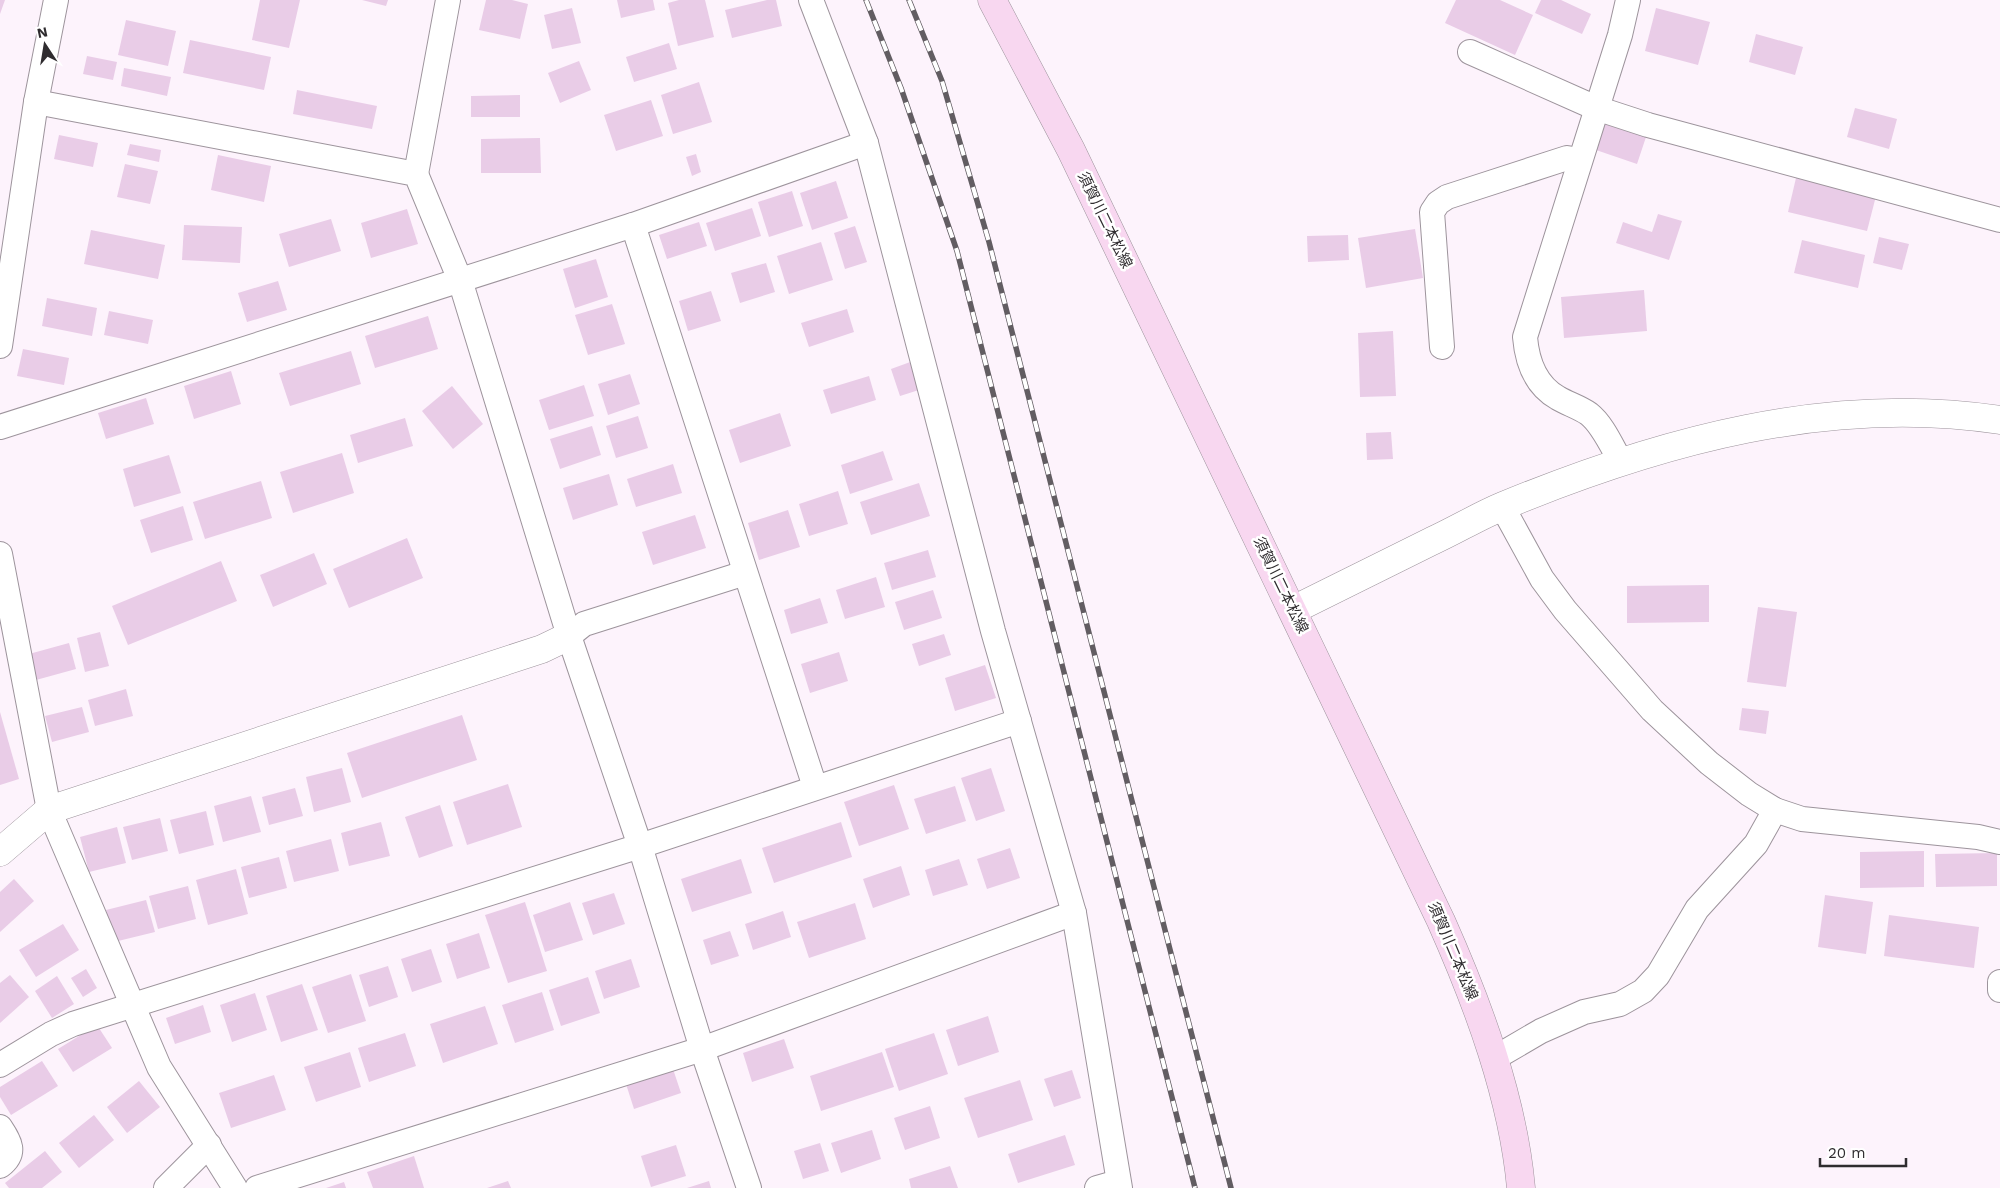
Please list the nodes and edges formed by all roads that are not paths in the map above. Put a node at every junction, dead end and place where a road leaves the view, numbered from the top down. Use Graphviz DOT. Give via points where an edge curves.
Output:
graph roads {
  1 [pos="56,0"];
  2 [pos="448,0"];
  3 [pos="811,0"];
  4 [pos="992,0"];
  5 [pos="1628,0"];
  6 [pos="1470,52"];
  7 [pos="36,102"];
  8 [pos="1596,108"];
  9 [pos="866,143"];
  10 [pos="1580,160"];
  11 [pos="416,174"];
  12 [pos="2000,220"];
  13 [pos="633,225"];
  14 [pos="460,280"];
  15 [pos="0,346"];
  16 [pos="1442,347"];
  17 [pos="2000,420"];
  18 [pos="0,427"];
  19 [pos="1620,462"];
  20 [pos="1502,506"];
  21 [pos="0,554"];
  22 [pos="745,573"];
  23 [pos="1293,610"];
  24 [pos="569,636"];
  25 [pos="1019,721"];
  26 [pos="815,787"];
  27 [pos="49,810"];
  28 [pos="1775,810"];
  29 [pos="2000,842"];
  30 [pos="640,846"];
  31 [pos="0,852"];
  32 [pos="1074,913"];
  33 [pos="2000,982"];
  34 [pos="2000,990"];
  35 [pos="132,1007"];
  36 [pos="702,1049"];
  37 [pos="1493,1059"];
  38 [pos="0,1065"];
  39 [pos="0,1127"];
  40 [pos="209,1146"];
  41 [pos="0,1166"];
  42 [pos="1111,1186"];
  43 [pos="166,1188"];
  44 [pos="235,1188"];
  45 [pos="257,1188"];
  46 [pos="749,1188"];
  47 [pos="1521,1188"];
  1 -- 7 [label="street"];
  2 -- 11 [label="street"];
  3 -- 9 [label="street"];
  4 -- 23 [label="main road, 須賀川二本松線" via="1071,150"];
  5 -- 8 [label="street"];
  6 -- 8 [label="street"];
  7 -- 11 [label="street"];
  7 -- 15 [label="street"];
  8 -- 10 [label="street"];
  8 -- 12 [label="street"];
  9 -- 13 [label="street"];
  9 -- 25 [label="street"];
  10 -- 16 [label="street" via="1567,158 1447,197 1434,208"];
  10 -- 19 [label="street" via="1529,318 1525,336 1526,356 1538,381 1557,398 1590,415"];
  11 -- 14 [label="street"];
  13 -- 14 [label="street"];
  13 -- 22 [label="street"];
  14 -- 18 [label="street"];
  14 -- 24 [label="street"];
  17 -- 19 [label="street" via="1890,412 1802,418 1712,436"];
  19 -- 20 [label="street"];
  20 -- 23 [label="street"];
  20 -- 28 [label="street" via="1548,587 1652,710 1709,763"];
  21 -- 27 [label="street"];
  22 -- 24 [label="street" via="584,624"];
  22 -- 26 [label="street"];
  23 -- 37 [label="main road, 須賀川二本松線" via="1442,921 1467,981"];
  24 -- 27 [label="street" via="542,649"];
  24 -- 30 [label="street"];
  25 -- 26 [label="street"];
  25 -- 32 [label="street"];
  26 -- 30 [label="street"];
  27 -- 31 [label="street"];
  27 -- 35 [label="street"];
  28 -- 29 [label="street" via="1802,819"];
  28 -- 37 [label="street" via="1756,844 1697,908 1658,975 1643,991 1620,1004 1584,1012 1541,1031"];
  30 -- 35 [label="street"];
  30 -- 36 [label="street"];
  32 -- 36 [label="street"];
  32 -- 42 [label="street"];
  33 -- 34 [label="street"];
  35 -- 38 [label="street" via="73,1024"];
  35 -- 40 [label="street" via="159,1068"];
  36 -- 45 [label="street"];
  36 -- 46 [label="street"];
  37 -- 47 [label="main road, 須賀川二本松線" via="1518,1151"];
  39 -- 41 [label="street" via="10,1141 11,1152"];
  40 -- 43 [label="street"];
  40 -- 44 [label="street"];
}
